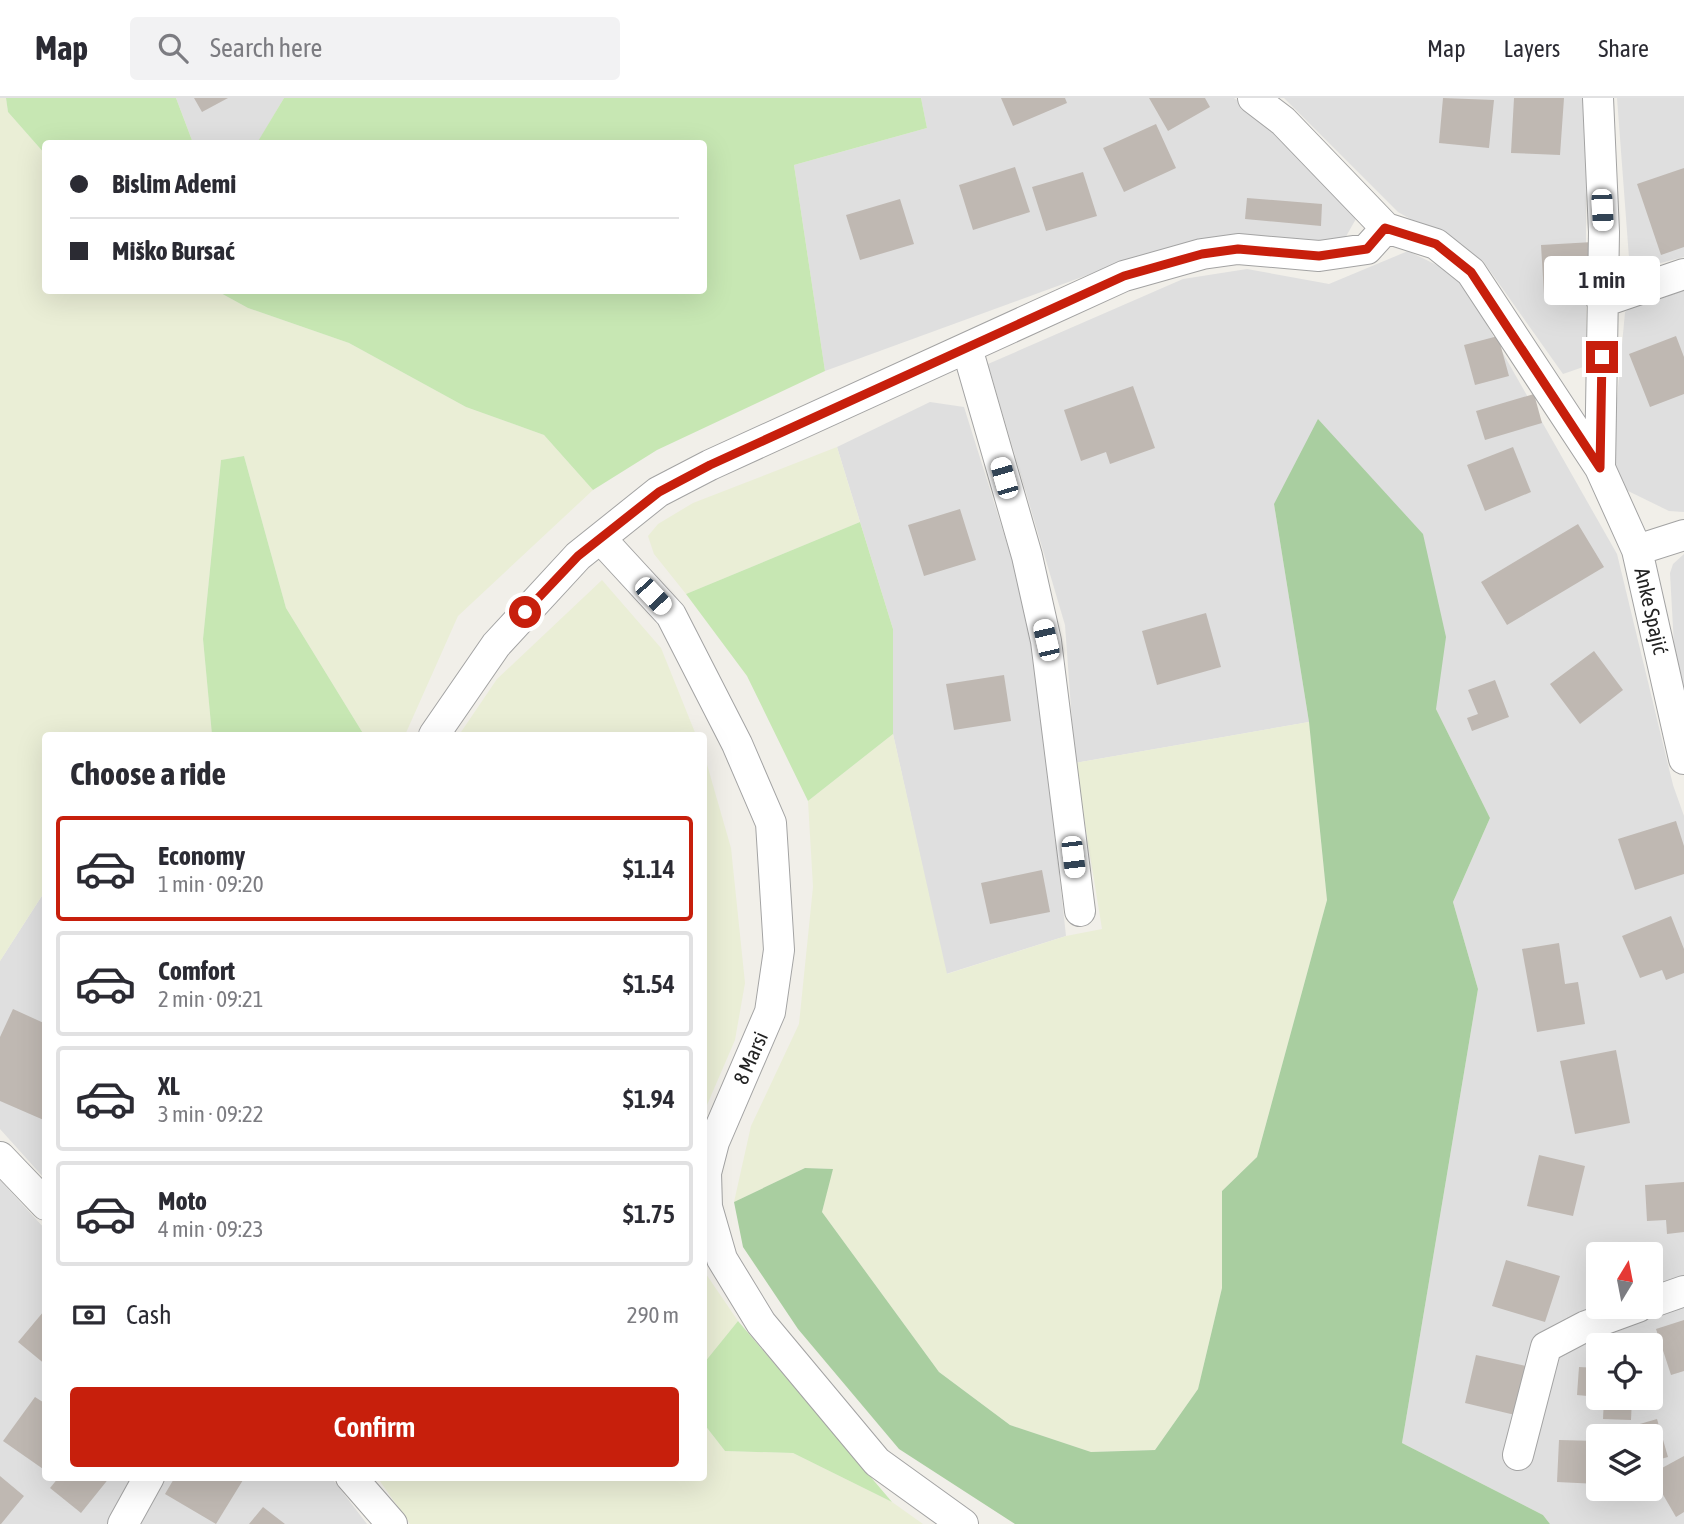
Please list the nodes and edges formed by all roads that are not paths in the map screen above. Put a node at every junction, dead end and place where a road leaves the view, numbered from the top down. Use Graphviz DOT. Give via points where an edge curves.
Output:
graph roads {
  1 [pos="1253,98"];
  2 [pos="1598,98"];
  3 [pos="1385,228"];
  4 [pos="1684,274"];
  5 [pos="1602,302"];
  6 [pos="967,348"];
  7 [pos="1600,468"];
  8 [pos="1684,535"];
  9 [pos="601,539"];
  10 [pos="1637,550"];
  11 [pos="436,732"];
  12 [pos="1684,760"];
  13 [pos="1080,911"];
  14 [pos="0,1157"];
  15 [pos="707,1169"];
  16 [pos="42,1201"];
  17 [pos="707,1207"];
  18 [pos="1684,1291"];
  19 [pos="1663,1298"];
  20 [pos="1602,1320"];
  21 [pos="1518,1455"];
  22 [pos="147,1481"];
  23 [pos="354,1481"];
  24 [pos="123,1524"];
  25 [pos="392,1524"];
  26 [pos="963,1524"];
  1 -- 3 [label="street" via="1283,121"];
  2 -- 5 [label="street"];
  3 -- 6 [label="street" via="1367,249 1319,256 1238,249 1124,276"];
  3 -- 7 [label="street, Anke Spajić" via="1436,244 1471,272"];
  4 -- 5 [label="street"];
  5 -- 7 [label="street"];
  6 -- 9 [label="street" via="679,481"];
  6 -- 13 [label="street" via="1027,556 1046,640"];
  7 -- 10 [label="street, Anke Spajić"];
  8 -- 10 [label="street"];
  9 -- 11 [label="street" via="539,595 496,645"];
  9 -- 15 [label="street, 8 Marsi" via="671,615 737,744 771,823 779,950 770,1012 714,1142"];
  10 -- 12 [label="street, Anke Spajić"];
  14 -- 16 [label="street"];
  17 -- 26 [label="street, 8 Marsi" via="722,1259 761,1323 877,1462"];
  18 -- 19 [label="street"];
  20 -- 21 [label="street" via="1546,1347"];
  22 -- 24 [label="street"];
  23 -- 25 [label="street"];
}
